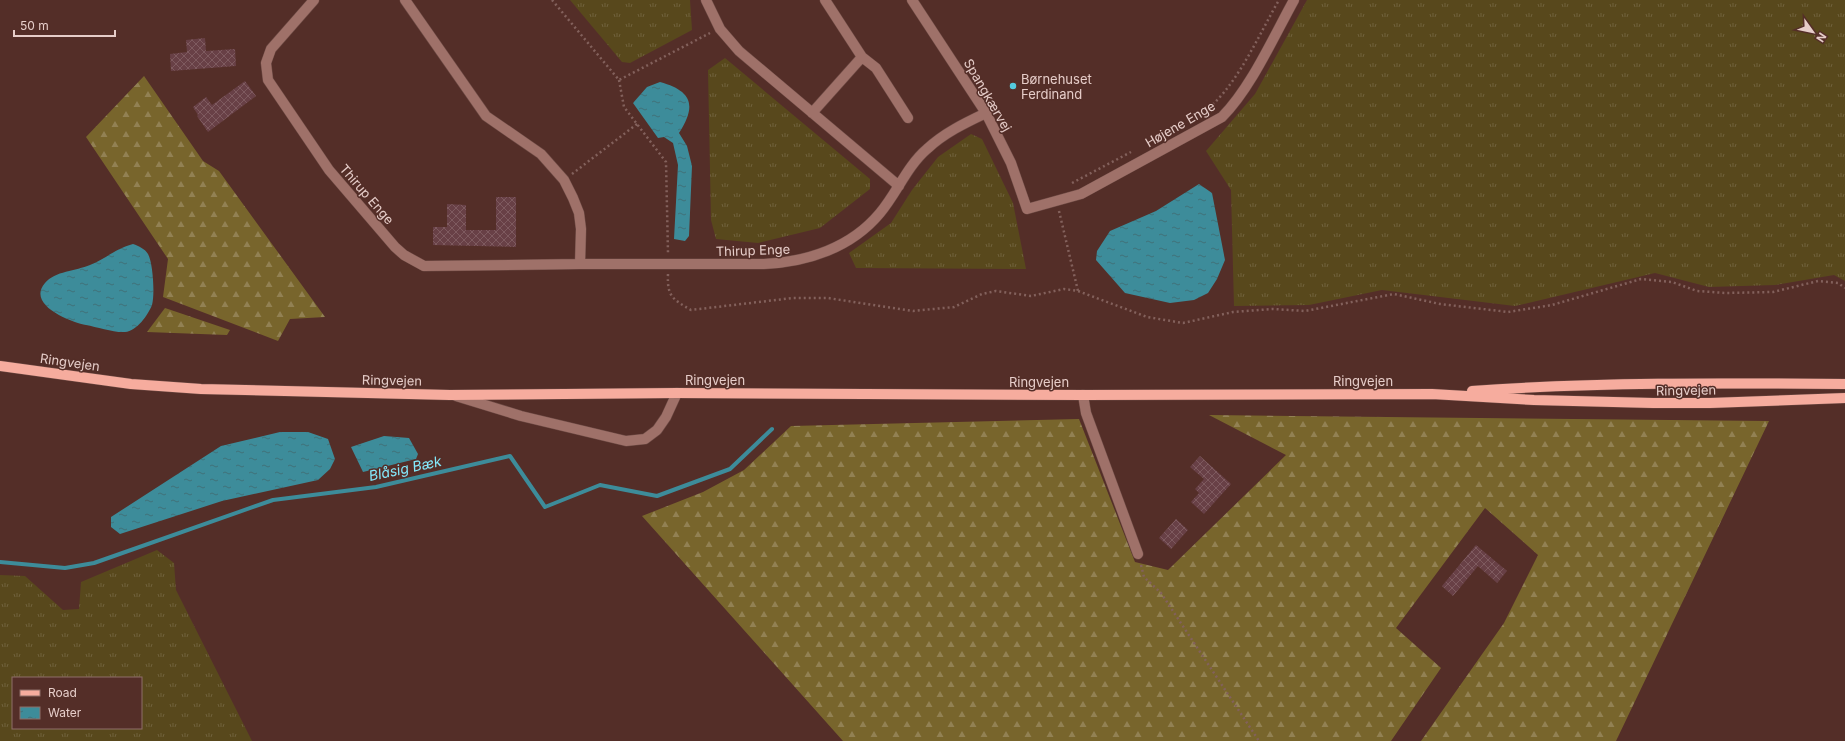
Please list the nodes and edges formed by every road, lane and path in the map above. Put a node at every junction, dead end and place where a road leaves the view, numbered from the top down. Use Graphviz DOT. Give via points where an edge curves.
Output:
graph roads {
  1 [pos="314,0"];
  2 [pos="405,0"];
  3 [pos="552,0"];
  4 [pos="706,0"];
  5 [pos="825,0"];
  6 [pos="912,0"];
  7 [pos="1279,0"];
  8 [pos="1294,0"];
  9 [pos="720,28"];
  10 [pos="862,57"];
  11 [pos="812,112"];
  12 [pos="986,113"];
  13 [pos="1200,115"];
  14 [pos="908,118"];
  15 [pos="637,124"];
  16 [pos="1137,149"];
  17 [pos="564,180"];
  18 [pos="1066,185"];
  19 [pos="899,186"];
  20 [pos="1057,202"];
  21 [pos="1027,209"];
  22 [pos="580,264"];
  23 [pos="1845,288"];
  24 [pos="1078,291"];
  25 [pos="1051,292"];
  26 [pos="0,366"];
  27 [pos="1845,384"];
  28 [pos="677,393"];
  29 [pos="1432,394"];
  30 [pos="450,395"];
  31 [pos="1083,395"];
  32 [pos="1845,398"];
  33 [pos="1138,554"];
  34 [pos="1259,741"];
  1 -- 22 [label="street, Thirup Enge" via="271,50 266,63 268,80 329,170 404,255 424,266 435,267"];
  2 -- 17 [label="street" via="486,116 541,154"];
  3 -- 9 [label="path" via="619,80"];
  4 -- 9 [label="street"];
  5 -- 10 [label="street"];
  6 -- 12 [label="street, Spangkærvej"];
  7 -- 13 [label="path" via="1232,83 1213,106"];
  8 -- 20 [label="street, Højene Enge" via="1244,90 1222,117 1081,194"];
  9 -- 11 [label="street" via="739,51"];
  10 -- 11 [label="street"];
  10 -- 14 [label="street" via="876,68"];
  11 -- 19 [label="street"];
  12 -- 19 [label="street, Thirup Enge" via="950,130 926,150"];
  12 -- 21 [label="street, Spangkærvej" via="1011,163"];
  15 -- 17 [label="path"];
  16 -- 18 [label="path"];
  17 -- 22 [label="street" via="579,213"];
  19 -- 22 [label="street, Thirup Enge" via="880,213 857,234 813,257 789,263"];
  20 -- 21 [label="street, Højene Enge"];
  20 -- 24 [label="path"];
  23 -- 24 [label="path" via="1838,283 1818,281 1773,292 1718,293 1696,291 1672,282 1642,279 1552,305 1508,312 1440,304 1394,294 1305,311 1273,309 1233,312 1183,323 1147,317"];
  24 -- 25 [label="path" via="1064,288"];
  26 -- 30 [label="main road, Ringvejen" via="131,384 201,389"];
  27 -- 29 [label="main road, Ringvejen" via="1657,383"];
  28 -- 30 [label="main road, Ringvejen"];
  28 -- 30 [label="street" via="657,430 645,439 626,441 521,416"];
  28 -- 31 [label="main road, Ringvejen"];
  29 -- 31 [label="main road, Ringvejen"];
  29 -- 32 [label="main road, Ringvejen" via="1653,403"];
  31 -- 33 [label="street" via="1086,413"];
  33 -- 34 [label="path" via="1144,577 1166,599"];
}
